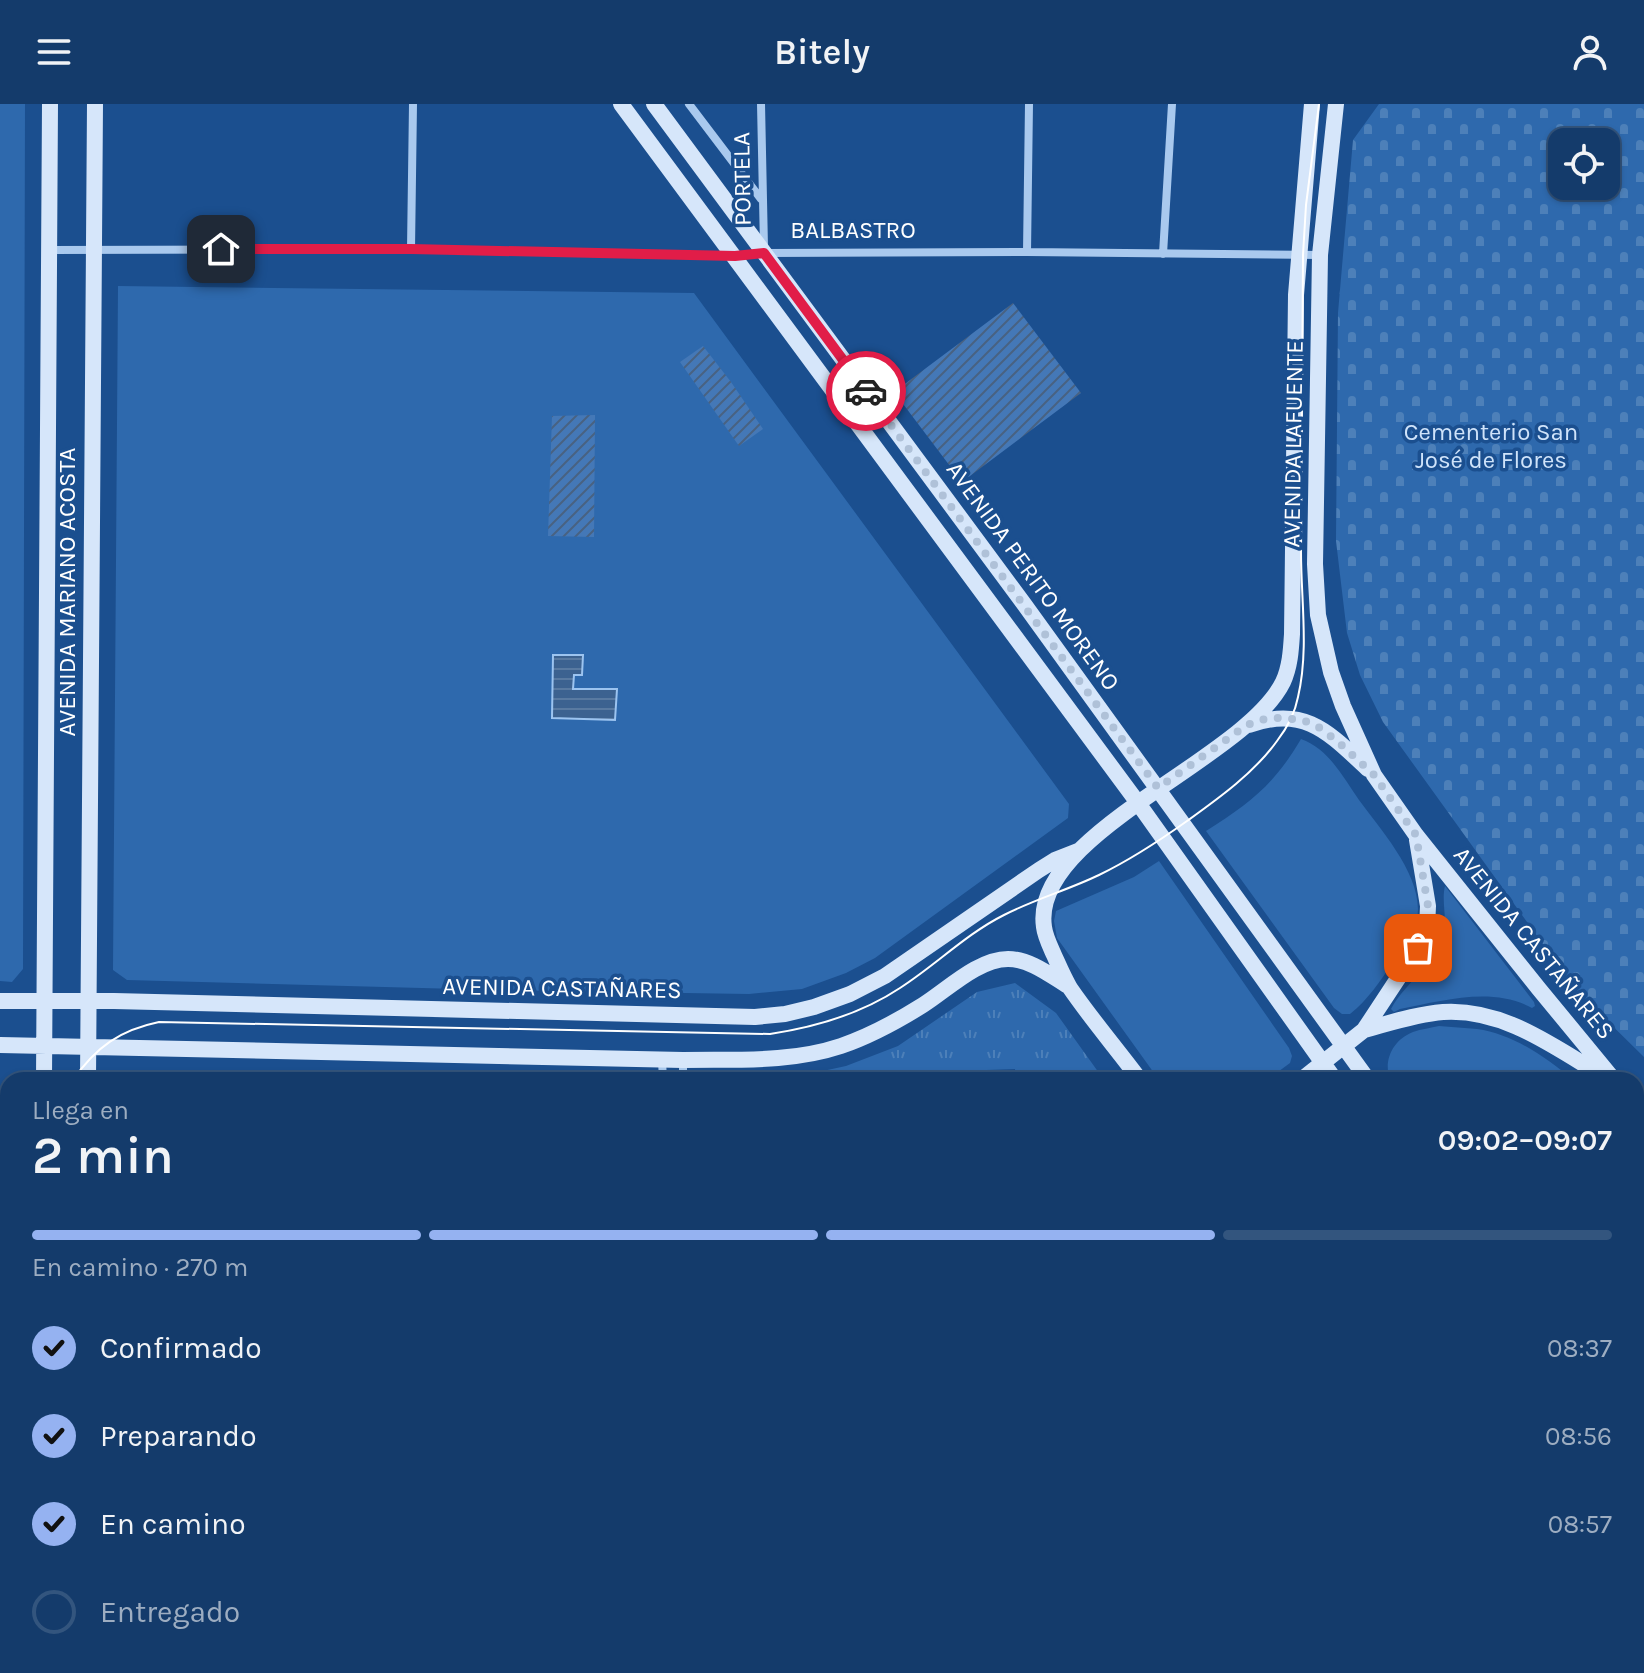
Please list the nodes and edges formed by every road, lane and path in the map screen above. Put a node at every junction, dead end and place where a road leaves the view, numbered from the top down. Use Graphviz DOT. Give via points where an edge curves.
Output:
graph roads {
  1 [pos="50,104"];
  2 [pos="95,104"];
  3 [pos="413,104"];
  4 [pos="621,104"];
  5 [pos="654,104"];
  6 [pos="689,104"];
  7 [pos="761,104"];
  8 [pos="1029,104"];
  9 [pos="1172,104"];
  10 [pos="1336,104"];
  11 [pos="1313,106"];
  12 [pos="762,200"];
  13 [pos="411,249"];
  14 [pos="50,250"];
  15 [pos="94,250"];
  16 [pos="1027,252"];
  17 [pos="764,253"];
  18 [pos="1163,254"];
  19 [pos="1299,255"];
  20 [pos="1320,255"];
  21 [pos="735,256"];
  22 [pos="1247,725"];
  23 [pos="1374,775"];
  24 [pos="1158,788"];
  25 [pos="1138,803"];
  26 [pos="1416,835"];
  27 [pos="1078,851"];
  28 [pos="1068,986"];
  29 [pos="0,1001"];
  30 [pos="44,1001"];
  31 [pos="89,1002"];
  32 [pos="1364,1030"];
  33 [pos="0,1045"];
  34 [pos="43,1046"];
  35 [pos="1345,1046"];
  36 [pos="89,1047"];
  37 [pos="662,1059"];
  38 [pos="683,1060"];
  39 [pos="1324,1064"];
  40 [pos="44,1072"];
  41 [pos="88,1072"];
  42 [pos="663,1072"];
  43 [pos="683,1072"];
  44 [pos="1134,1072"];
  45 [pos="1312,1072"];
  46 [pos="1330,1072"];
  47 [pos="1363,1072"];
  48 [pos="1598,1072"];
  49 [pos="1606,1072"];
  1 -- 14 [label="main road, AVENIDA MARIANO ACOSTA"];
  2 -- 15 [label="main road, AVENIDA MARIANO ACOSTA"];
  3 -- 13 [label="street"];
  4 -- 21 [label="main road, AVENIDA PERITO MORENO"];
  5 -- 17 [label="main road, AVENIDA PERITO MORENO"];
  6 -- 12 [label="street"];
  7 -- 12 [label="street, PORTELA"];
  8 -- 16 [label="street"];
  9 -- 18 [label="street"];
  10 -- 20 [label="main road, AVENIDA LAFUENTE"];
  11 -- 19 [label="main road, AVENIDA LAFUENTE"];
  12 -- 17 [label="street, PORTELA"];
  13 -- 15 [label="street, BALBASTRO"];
  13 -- 21 [label="street, BALBASTRO"];
  14 -- 15 [label="street, BALBASTRO"];
  14 -- 30 [label="main road, AVENIDA MARIANO ACOSTA"];
  15 -- 31 [label="main road, AVENIDA MARIANO ACOSTA"];
  16 -- 17 [label="street, BALBASTRO"];
  16 -- 18 [label="street, BALBASTRO"];
  17 -- 21 [label="street, BALBASTRO"];
  17 -- 24 [label="main road, AVENIDA PERITO MORENO"];
  18 -- 19 [label="street, BALBASTRO"];
  19 -- 20 [label="street, BALBASTRO"];
  19 -- 22 [label="main road, AVENIDA LAFUENTE" via="1290,659 1283,682"];
  20 -- 23 [label="main road, AVENIDA LAFUENTE" via="1318,615 1339,695"];
  21 -- 25 [label="main road, AVENIDA PERITO MORENO"];
  22 -- 23 [label="main road, AVENIDA LAFUENTE" via="1265,719 1303,720 1337,741"];
  22 -- 24 [label="main road, AVENIDA LAFUENTE"];
  23 -- 26 [label="main road, AVENIDA LAFUENTE"];
  24 -- 25 [label="main road, AVENIDA LAFUENTE"];
  24 -- 35 [label="main road, AVENIDA PERITO MORENO"];
  25 -- 27 [label="main road, AVENIDA LAFUENTE"];
  25 -- 39 [label="main road, AVENIDA PERITO MORENO"];
  26 -- 32 [label="main road, AVENIDA LAFUENTE" via="1427,928"];
  26 -- 49 [label="main road, AVENIDA CASTAÑARES"];
  27 -- 28 [label="main road" via="1053,883 1044,908 1050,947"];
  27 -- 31 [label="main road, AVENIDA CASTAÑARES" via="1039,870 885,976 850,994 785,1014"];
  28 -- 38 [label="main road" via="1018,959 994,960 877,1032 840,1047 780,1059"];
  28 -- 44 [label="main road"];
  29 -- 30 [label="main road, AVENIDA CASTAÑARES"];
  30 -- 31 [label="main road, AVENIDA CASTAÑARES"];
  30 -- 34 [label="main road, AVENIDA MARIANO ACOSTA"];
  31 -- 36 [label="main road, AVENIDA MARIANO ACOSTA"];
  32 -- 35 [label="main road"];
  32 -- 48 [label="main road, AVENIDA CASTAÑARES" via="1442,1012 1472,1013 1529,1032"];
  33 -- 34 [label="main road"];
  34 -- 36 [label="main road"];
  34 -- 40 [label="main road, AVENIDA MARIANO ACOSTA"];
  35 -- 39 [label="main road"];
  35 -- 47 [label="main road, AVENIDA PERITO MORENO"];
  36 -- 37 [label="main road"];
  36 -- 41 [label="main road, AVENIDA MARIANO ACOSTA"];
  37 -- 38 [label="main road"];
  37 -- 42 [label="street"];
  38 -- 43 [label="street"];
  39 -- 45 [label="main road"];
  39 -- 46 [label="main road, AVENIDA PERITO MORENO"];
}
